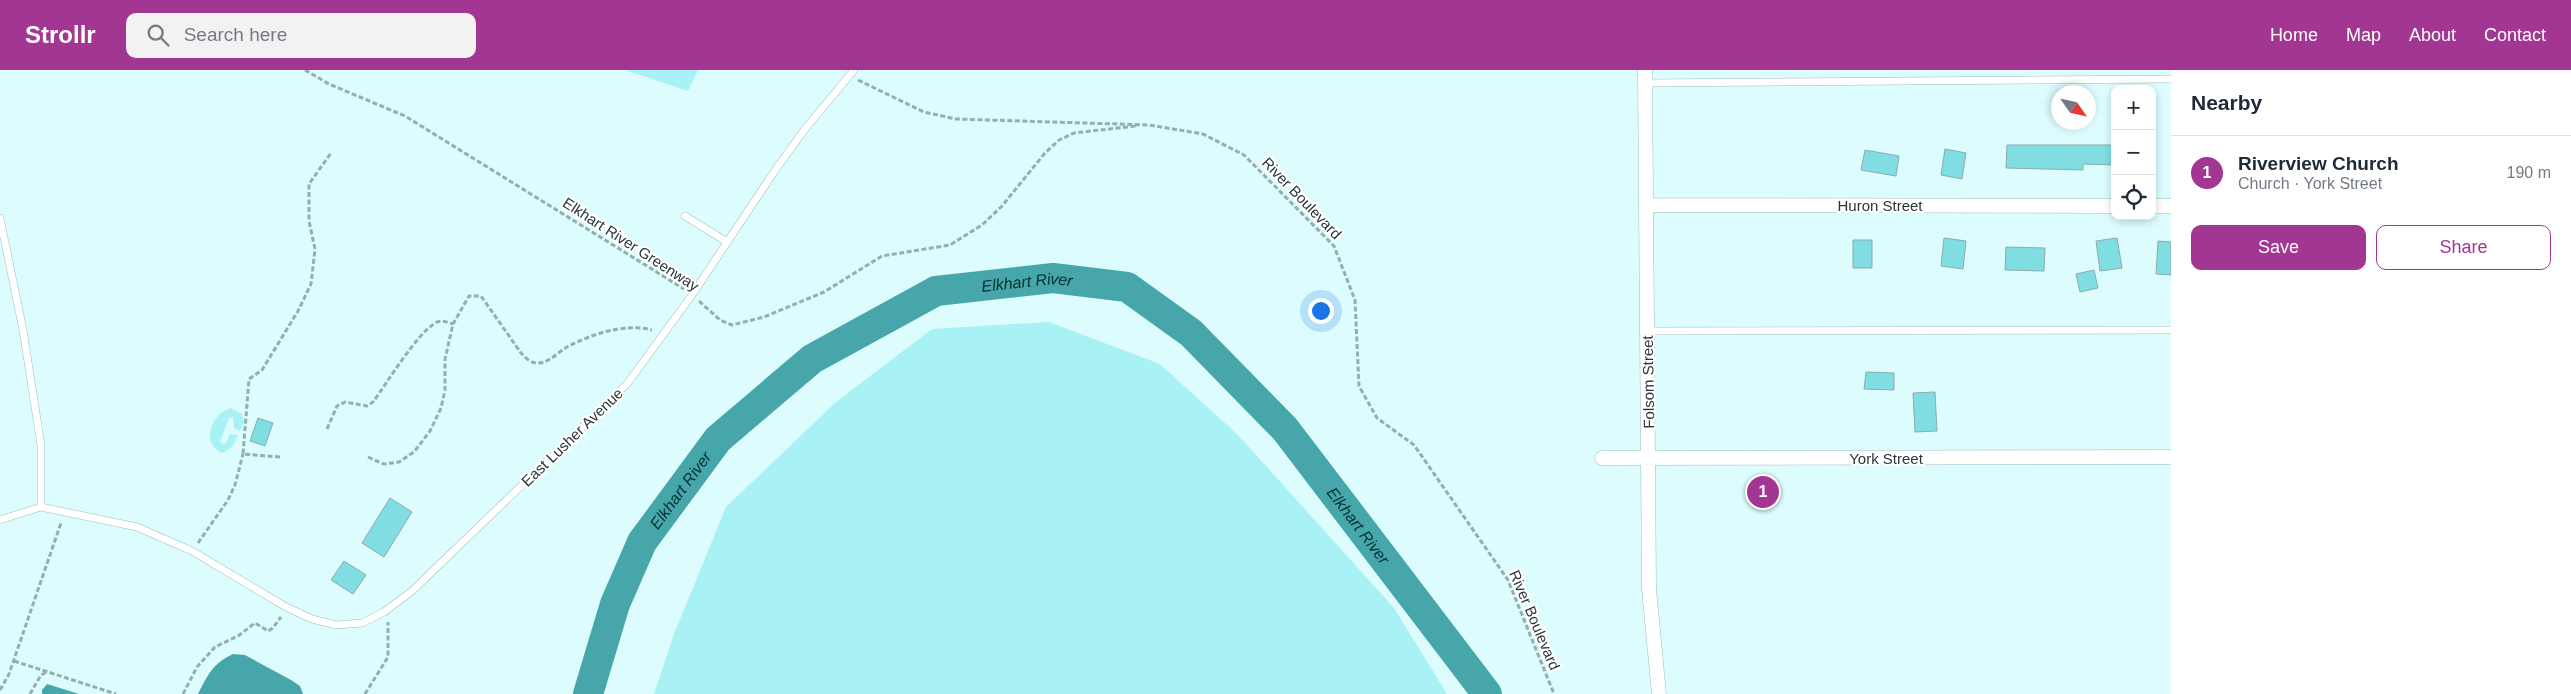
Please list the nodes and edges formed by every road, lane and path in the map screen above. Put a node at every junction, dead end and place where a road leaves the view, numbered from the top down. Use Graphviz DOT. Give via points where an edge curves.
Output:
graph roads {
  1 [pos="305,70"];
  2 [pos="852,73"];
  3 [pos="1645,76"];
  4 [pos="2171,79"];
  5 [pos="1149,125"];
  6 [pos="331,153"];
  7 [pos="1646,205"];
  8 [pos="2111,206"];
  9 [pos="2156,206"];
  10 [pos="2171,206"];
  11 [pos="685,216"];
  12 [pos="0,218"];
  13 [pos="727,242"];
  14 [pos="692,295"];
  15 [pos="453,324"];
  16 [pos="2171,330"];
  17 [pos="1647,331"];
  18 [pos="664,334"];
  19 [pos="327,429"];
  20 [pos="243,454"];
  21 [pos="368,456"];
  22 [pos="280,457"];
  23 [pos="2171,457"];
  24 [pos="1602,458"];
  25 [pos="1649,458"];
  26 [pos="41,507"];
  27 [pos="64,512"];
  28 [pos="0,520"];
  29 [pos="195,553"];
  30 [pos="286,607"];
  31 [pos="384,612"];
  32 [pos="14,661"];
  33 [pos="47,672"];
  34 [pos="0,690"];
  35 [pos="30,694"];
  36 [pos="116,694"];
  37 [pos="183,694"];
  38 [pos="365,694"];
  39 [pos="1554,694"];
  40 [pos="1660,694"];
  1 -- 14 [label="path, Elkhart River Greenway" via="329,84 405,116"];
  2 -- 5 [label="path, River Boulevard" via="924,112 956,119"];
  2 -- 13 [label="lane, East Lusher Avenue" via="805,128"];
  3 -- 4 [label="lane"];
  3 -- 7 [label="street, Folsom Street"];
  5 -- 14 [label="path, Elkhart River Greenway" via="1074,133 1058,140 1002,206 965,236 950,245 882,256 824,292 764,317 732,325 720,320"];
  5 -- 39 [label="path, River Boulevard" via="1203,134 1244,155 1334,246 1355,300 1360,386 1377,418 1414,445 1508,580"];
  6 -- 20 [label="path" via="308,184 309,221 315,249 311,284 262,370 249,378"];
  7 -- 8 [label="street, Huron Street"];
  7 -- 17 [label="street, Folsom Street"];
  9 -- 10 [label="street"];
  11 -- 13 [label="lane"];
  12 -- 26 [label="lane" via="23,330 41,445"];
  13 -- 14 [label="lane, East Lusher Avenue"];
  14 -- 18 [label="lane, East Lusher Avenue"];
  15 -- 18 [label="path" via="469,296 481,296 521,353 537,363 567,347 626,327"];
  15 -- 19 [label="path" via="440,321 433,324 373,402 367,406 345,402 337,406"];
  15 -- 21 [label="path" via="445,359 445,390 430,431 414,452 400,462 384,464"];
  16 -- 17 [label="lane"];
  17 -- 25 [label="street, Folsom Street"];
  18 -- 31 [label="lane, East Lusher Avenue" via="627,384 412,591"];
  20 -- 22 [label="path"];
  20 -- 29 [label="path" via="228,500"];
  23 -- 25 [label="street, York Street"];
  24 -- 25 [label="street, York Street"];
  25 -- 40 [label="street, Folsom Street" via="1649,589"];
  26 -- 27 [label="lane, East Lusher Avenue"];
  26 -- 28 [label="lane"];
  27 -- 29 [label="lane, East Lusher Avenue" via="137,527"];
  27 -- 32 [label="path"];
  29 -- 30 [label="lane, East Lusher Avenue"];
  30 -- 31 [label="lane, East Lusher Avenue" via="312,619 336,624 362,623"];
  30 -- 37 [label="path" via="274,628 268,631 255,623 215,647 197,667"];
  31 -- 38 [label="path" via="390,626 388,657"];
  32 -- 33 [label="path"];
  32 -- 34 [label="path"];
  33 -- 35 [label="path"];
  33 -- 36 [label="path"];
}
